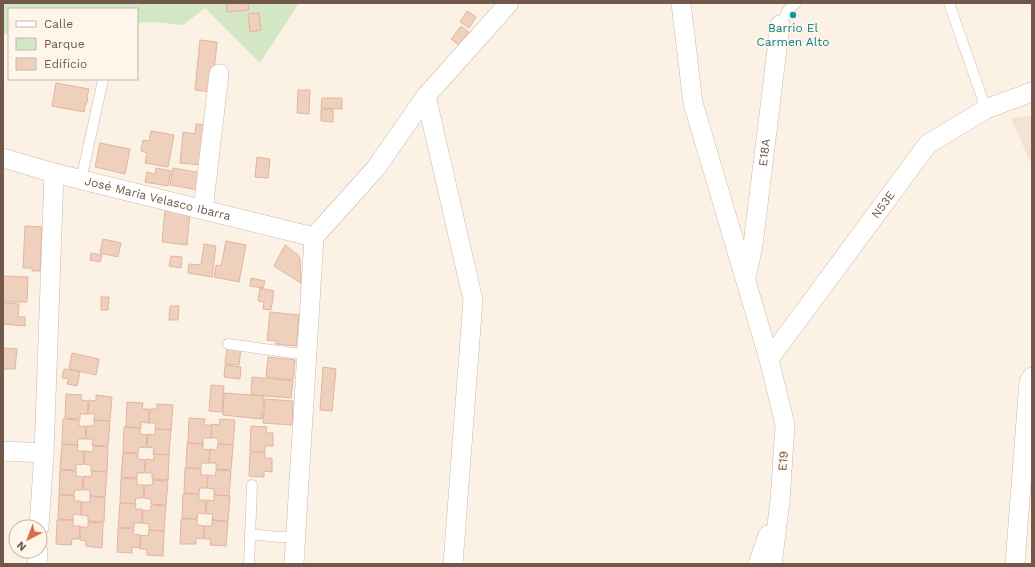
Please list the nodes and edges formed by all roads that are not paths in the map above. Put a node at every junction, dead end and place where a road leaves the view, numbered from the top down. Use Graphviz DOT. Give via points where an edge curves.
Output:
graph roads {
  1 [pos="509,3"];
  2 [pos="681,3"];
  3 [pos="796,3"];
  4 [pos="949,3"];
  5 [pos="780,25"];
  6 [pos="219,74"];
  7 [pos="103,80"];
  8 [pos="1032,92"];
  9 [pos="426,96"];
  10 [pos="986,109"];
  11 [pos="3,158"];
  12 [pos="54,173"];
  13 [pos="81,180"];
  14 [pos="203,210"];
  15 [pos="314,237"];
  16 [pos="746,280"];
  17 [pos="228,344"];
  18 [pos="307,355"];
  19 [pos="769,359"];
  20 [pos="1032,377"];
  21 [pos="3,451"];
  22 [pos="44,453"];
  23 [pos="252,485"];
  24 [pos="780,501"];
  25 [pos="40,519"];
  26 [pos="250,534"];
  27 [pos="296,537"];
  28 [pos="249,564"];
  29 [pos="294,564"];
  30 [pos="454,564"];
  31 [pos="758,564"];
  32 [pos="772,564"];
  33 [pos="1015,564"];
  1 -- 9 [label="street"];
  2 -- 16 [label="street, E19" via="693,103"];
  3 -- 5 [label="lane" via="788,10"];
  4 -- 10 [label="lane"];
  5 -- 16 [label="street, E18A" via="753,246"];
  6 -- 14 [label="street"];
  7 -- 13 [label="lane"];
  8 -- 10 [label="street, N53E"];
  9 -- 15 [label="street" via="376,168"];
  9 -- 30 [label="street" via="473,300"];
  10 -- 19 [label="street, N53E" via="928,144"];
  11 -- 12 [label="street, José Maria Velasco Ibarra"];
  12 -- 13 [label="street, José Maria Velasco Ibarra"];
  12 -- 22 [label="street"];
  13 -- 14 [label="street, José Maria Velasco Ibarra"];
  14 -- 15 [label="street, José Maria Velasco Ibarra"];
  15 -- 18 [label="street"];
  16 -- 19 [label="street, E19"];
  17 -- 18 [label="lane"];
  18 -- 27 [label="street"];
  19 -- 24 [label="street, E19" via="785,425"];
  20 -- 33 [label="street" via="1029,382"];
  21 -- 22 [label="street"];
  22 -- 25 [label="street"];
  23 -- 26 [label="lane"];
  24 -- 31 [label="street"];
  24 -- 32 [label="street, E19"];
  26 -- 27 [label="lane"];
  26 -- 28 [label="lane"];
  27 -- 29 [label="street"];
}
